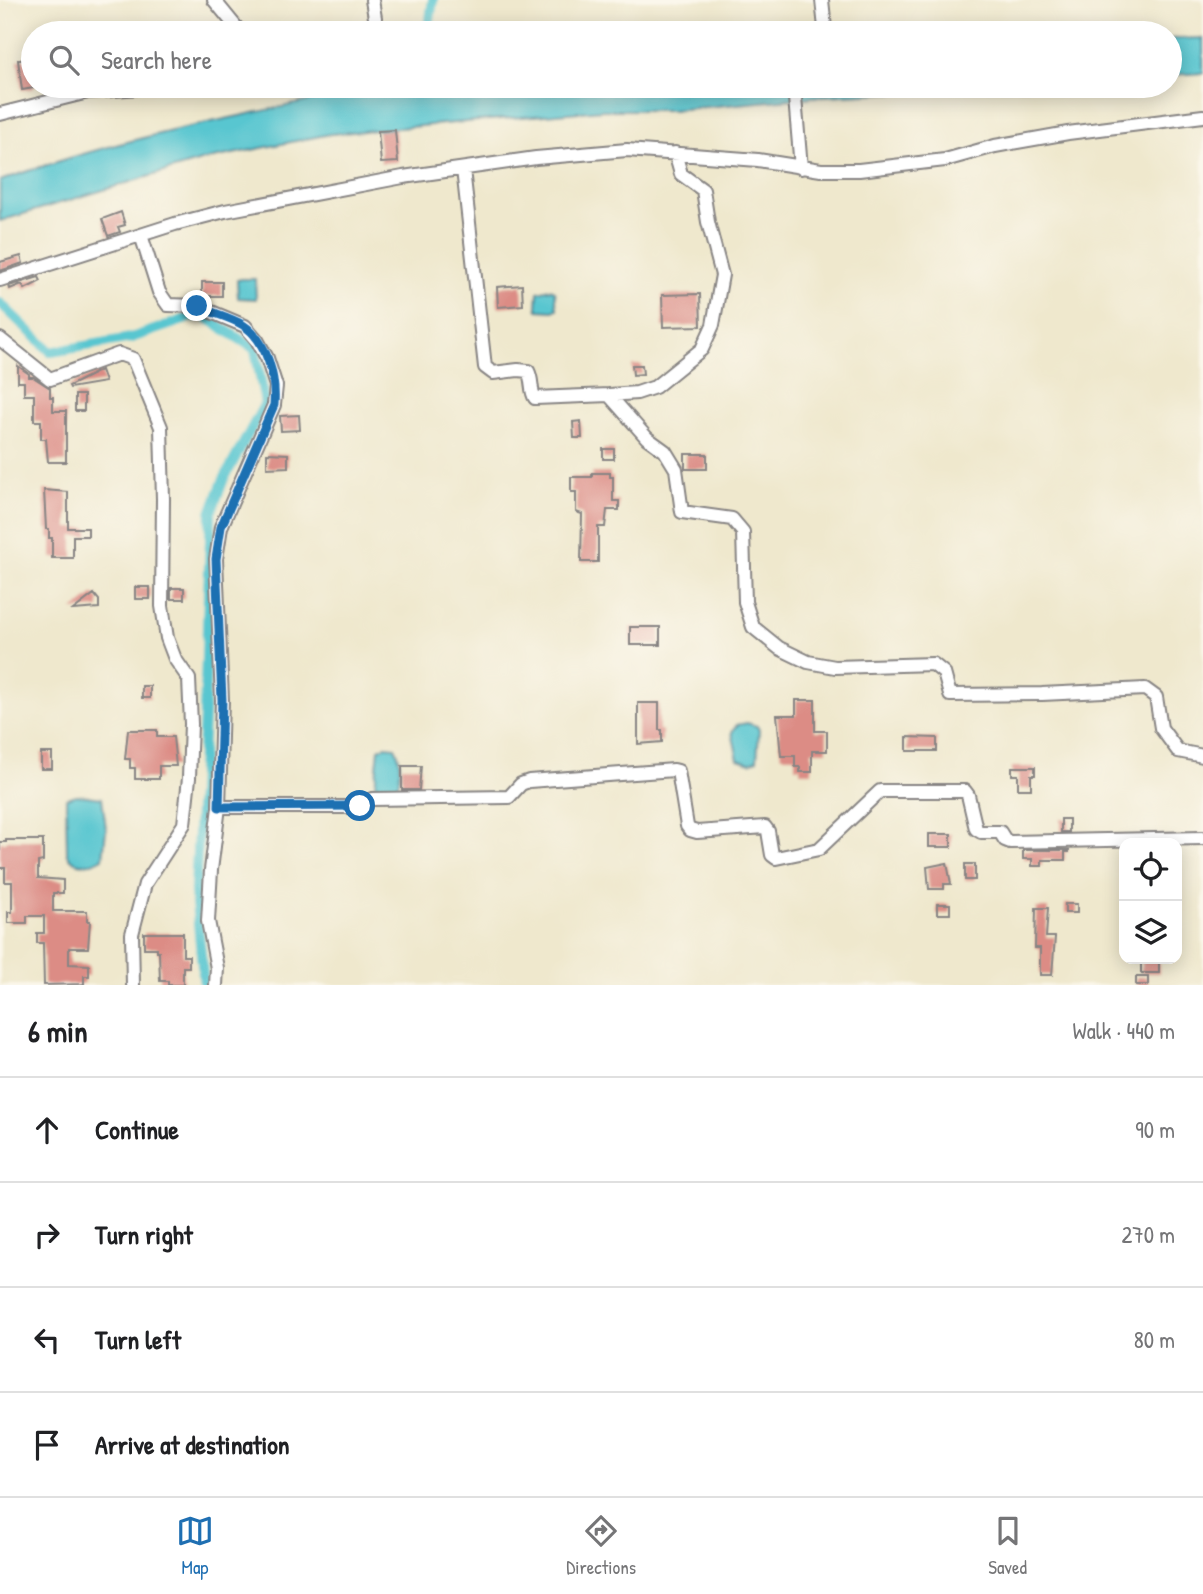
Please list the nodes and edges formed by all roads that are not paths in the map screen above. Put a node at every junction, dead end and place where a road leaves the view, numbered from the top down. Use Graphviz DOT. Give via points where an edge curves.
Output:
graph roads {
  1 [pos="214,0"];
  2 [pos="372,0"];
  3 [pos="822,0"];
  4 [pos="232,21"];
  5 [pos="375,21"];
  6 [pos="824,21"];
  7 [pos="64,98"];
  8 [pos="795,98"];
  9 [pos="0,114"];
  10 [pos="1203,116"];
  11 [pos="676,153"];
  12 [pos="801,168"];
  13 [pos="463,169"];
  14 [pos="141,235"];
  15 [pos="1,280"];
  16 [pos="0,340"];
  17 [pos="609,396"];
  18 [pos="1203,756"];
  19 [pos="219,807"];
  20 [pos="1203,838"];
  21 [pos="133,985"];
  22 [pos="216,985"];
  1 -- 4 [label="street"];
  2 -- 5 [label="street"];
  3 -- 6 [label="street"];
  7 -- 9 [label="street"];
  8 -- 12 [label="street"];
  10 -- 12 [label="street" via="1007,143 929,162 859,170"];
  11 -- 12 [label="street"];
  11 -- 13 [label="street" via="601,151"];
  11 -- 17 [label="street" via="681,174 703,190 720,259 722,275 713,326 702,349 655,387"];
  13 -- 14 [label="street" via="268,202"];
  13 -- 17 [label="street" via="485,367 494,373 528,371 535,398"];
  14 -- 15 [label="street"];
  14 -- 19 [label="street" via="168,306 197,306 245,326 262,349 276,386 274,405 221,527 218,548"];
  16 -- 21 [label="street" via="50,379 119,354 129,356 161,427 162,606 175,659 190,679 190,778 184,824 145,884 132,934"];
  17 -- 18 [label="street" via="665,451 676,469 682,512 732,519 743,532 745,602 753,627 779,648 808,662 835,667 933,664 944,673 950,695 1145,689 1156,697 1161,728 1178,751"];
  19 -- 20 [label="street" via="355,807 372,799 509,797 529,781 674,769 690,830 765,827 776,858 819,849 880,791 965,791 976,829 1000,832 1010,842"];
  19 -- 22 [label="street" via="208,921"];
}
